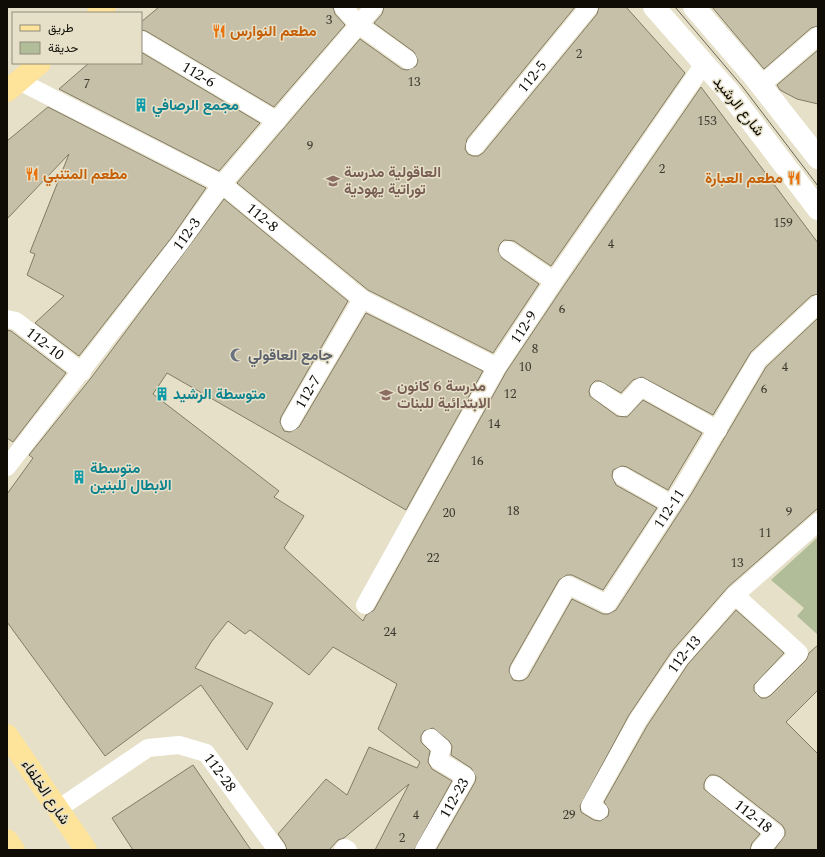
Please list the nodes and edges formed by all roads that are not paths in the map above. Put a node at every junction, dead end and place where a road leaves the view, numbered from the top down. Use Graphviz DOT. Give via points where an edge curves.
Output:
graph roads {
  1 [pos="343,7"];
  2 [pos="374,7"];
  3 [pos="589,7"];
  4 [pos="654,7"];
  5 [pos="694,7"];
  6 [pos="359,25"];
  7 [pos="818,36"];
  8 [pos="142,41"];
  9 [pos="408,60"];
  10 [pos="39,64"];
  11 [pos="704,64"];
  12 [pos="760,85"];
  13 [pos="13,86"];
  14 [pos="277,121"];
  15 [pos="810,134"];
  16 [pos="475,146"];
  17 [pos="818,158"];
  18 [pos="222,184"];
  19 [pos="818,209"];
  20 [pos="508,250"];
  21 [pos="554,281"];
  22 [pos="362,299"];
  23 [pos="818,304"];
  24 [pos="7,319"];
  25 [pos="497,368"];
  26 [pos="82,372"];
  27 [pos="599,391"];
  28 [pos="290,422"];
  29 [pos="718,430"];
  30 [pos="7,468"];
  31 [pos="622,476"];
  32 [pos="672,504"];
  33 [pos="818,522"];
  34 [pos="735,595"];
  35 [pos="365,605"];
  36 [pos="518,671"];
  37 [pos="764,688"];
  38 [pos="7,735"];
  39 [pos="431,738"];
  40 [pos="714,785"];
  41 [pos="58,809"];
  42 [pos="599,811"];
  43 [pos="7,840"];
  44 [pos="14,850"];
  45 [pos="86,850"];
  46 [pos="277,850"];
  47 [pos="342,850"];
  48 [pos="348,850"];
  49 [pos="424,850"];
  50 [pos="760,850"];
  1 -- 6 [label="lane"];
  2 -- 6 [label="lane, 112-3"];
  3 -- 16 [label="lane, 112-5"];
  4 -- 11 [label="street, شارع الرشيد"];
  5 -- 12 [label="street, شارع الرشيد"];
  6 -- 9 [label="lane"];
  6 -- 14 [label="lane, 112-3"];
  7 -- 12 [label="lane"];
  8 -- 14 [label="lane, 112-6"];
  10 -- 13 [label="main road"];
  11 -- 19 [label="street, شارع الرشيد" via="728,91"];
  11 -- 21 [label="lane, 112-9"];
  12 -- 15 [label="street, شارع الرشيد"];
  13 -- 18 [label="lane, 112-8"];
  14 -- 18 [label="lane, 112-3"];
  15 -- 17 [label="street, شارع الرشيد"];
  18 -- 22 [label="lane, 112-8"];
  18 -- 26 [label="lane, 112-3"];
  20 -- 21 [label="lane"];
  21 -- 25 [label="lane, 112-9"];
  22 -- 25 [label="lane, 112-8"];
  22 -- 28 [label="lane, 112-7"];
  23 -- 29 [label="lane, 112-11" via="758,360"];
  24 -- 26 [label="lane, 112-10" via="16,321"];
  25 -- 35 [label="lane, 112-9"];
  26 -- 30 [label="lane, 112-3"];
  27 -- 29 [label="lane" via="623,407 641,387"];
  29 -- 32 [label="lane, 112-11"];
  31 -- 32 [label="lane"];
  32 -- 36 [label="lane, 112-11" via="607,604 568,585"];
  33 -- 34 [label="lane, 112-13"];
  34 -- 37 [label="lane" via="799,654"];
  34 -- 42 [label="lane, 112-13" via="680,658 638,720 590,806"];
  38 -- 41 [label="main road, شارع الخلفاء"];
  39 -- 49 [label="lane, 112-23" via="442,748 438,760 466,777"];
  40 -- 50 [label="lane, 112-18" via="775,833"];
  41 -- 45 [label="main road, شارع الخلفاء"];
  41 -- 46 [label="lane, 112-28" via="148,748 179,744 206,753"];
  43 -- 44 [label="main road"];
  47 -- 48 [label="lane"];
}
